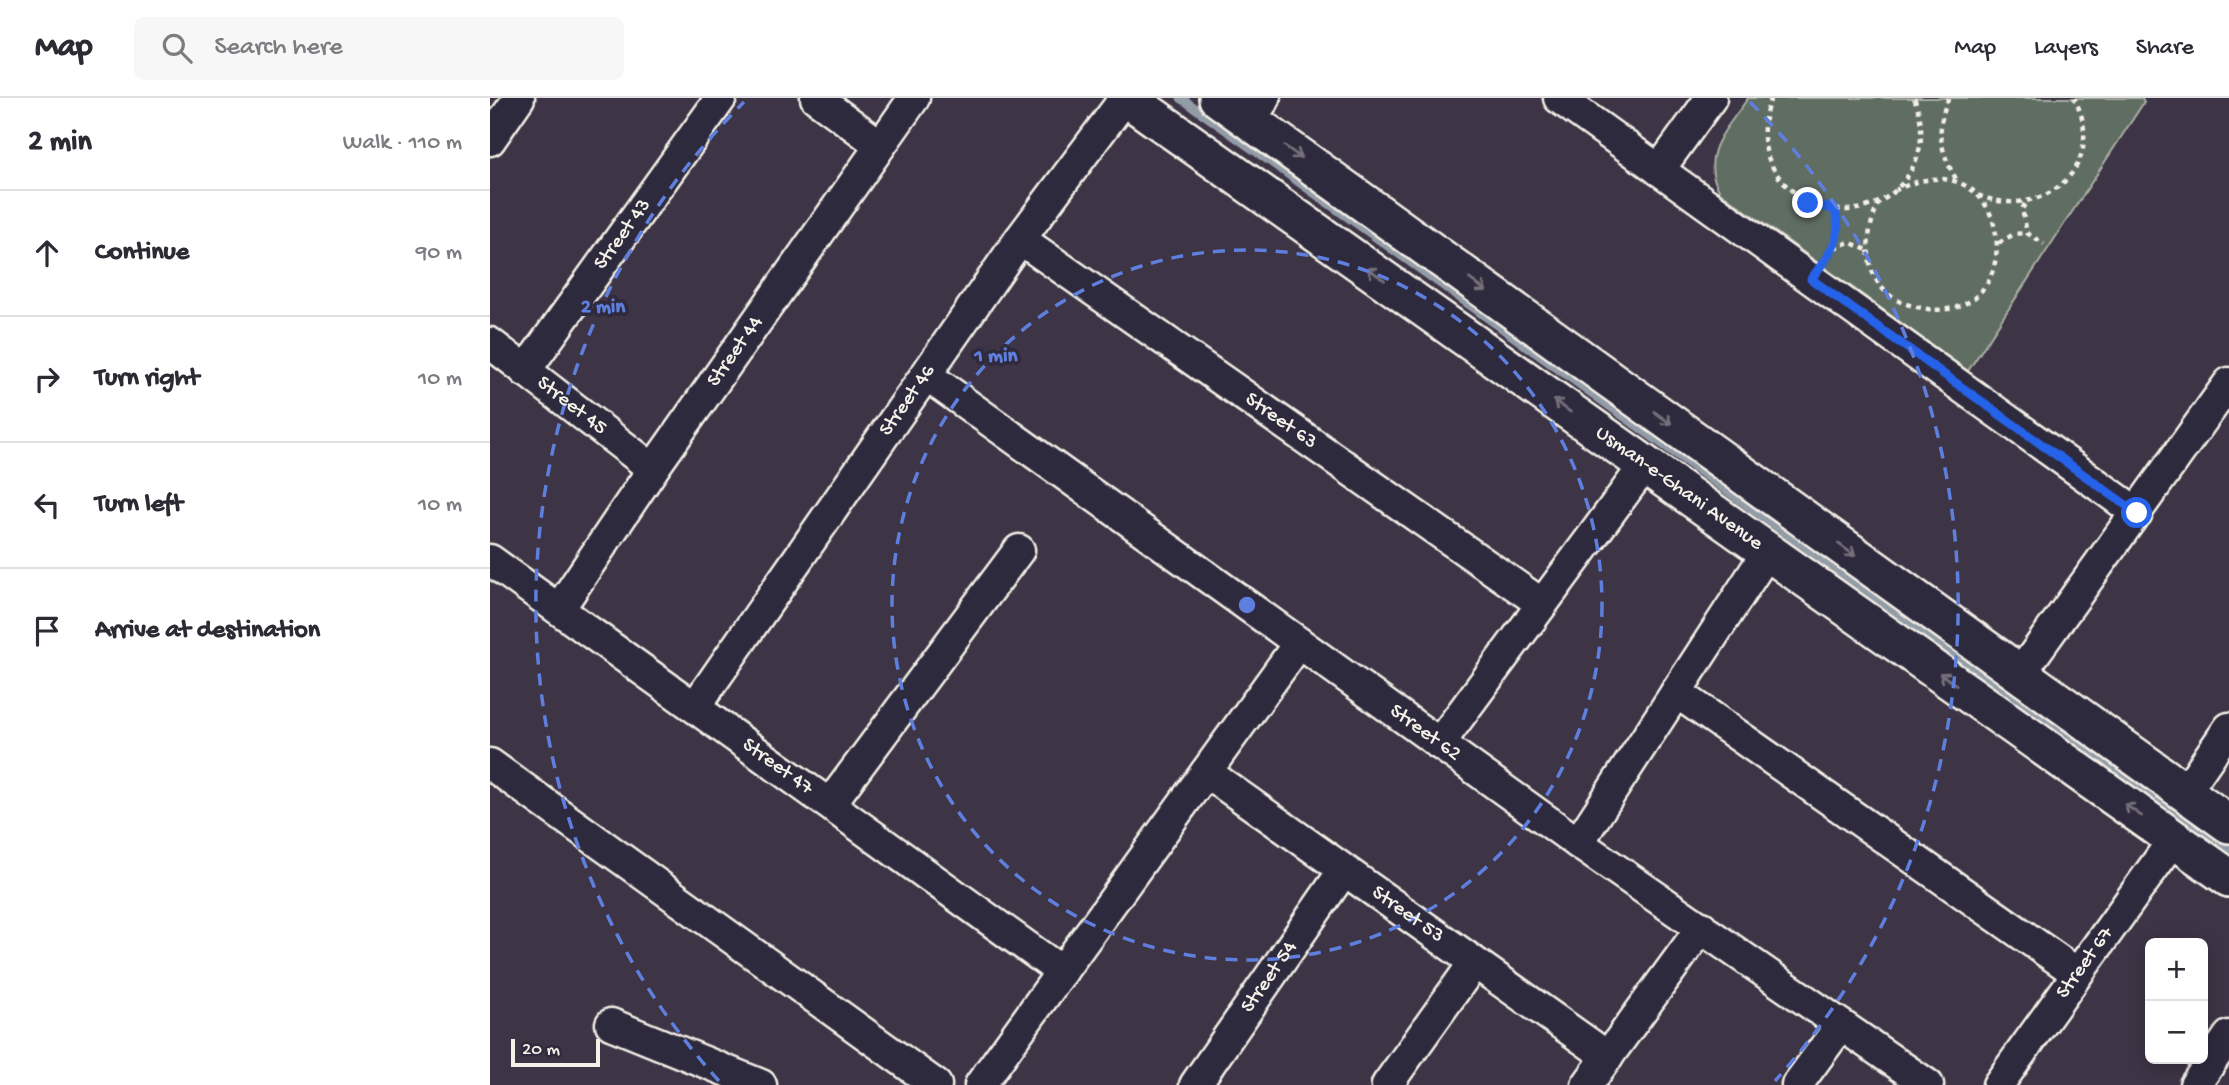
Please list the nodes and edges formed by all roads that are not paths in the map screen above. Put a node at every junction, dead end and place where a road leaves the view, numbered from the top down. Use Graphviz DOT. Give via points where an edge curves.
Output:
graph roads {
  1 [pos="519,98"];
  2 [pos="721,98"];
  3 [pos="816,98"];
  4 [pos="914,98"];
  5 [pos="1126,98"];
  6 [pos="1218,98"];
  7 [pos="1559,98"];
  8 [pos="1711,98"];
  9 [pos="1257,109"];
  10 [pos="490,140"];
  11 [pos="880,145"];
  12 [pos="1659,170"];
  13 [pos="1020,239"];
  14 [pos="490,343"];
  15 [pos="526,371"];
  16 [pos="926,375"];
  17 [pos="2229,383"];
  18 [pos="1645,465"];
  19 [pos="653,469"];
  20 [pos="2137,513"];
  21 [pos="1019,550"];
  22 [pos="1768,551"];
  23 [pos="490,560"];
  24 [pos="1542,604"];
  25 [pos="559,609"];
  26 [pos="1299,643"];
  27 [pos="2020,674"];
  28 [pos="1676,692"];
  29 [pos="695,707"];
  30 [pos="2229,728"];
  31 [pos="1439,744"];
  32 [pos="490,764"];
  33 [pos="1206,772"];
  34 [pos="2185,792"];
  35 [pos="830,804"];
  36 [pos="2229,824"];
  37 [pos="2174,839"];
  38 [pos="1578,843"];
  39 [pos="1345,870"];
  40 [pos="2229,878"];
  41 [pos="1702,927"];
  42 [pos="1474,963"];
  43 [pos="1062,972"];
  44 [pos="2077,973"];
  45 [pos="611,1024"];
  46 [pos="1841,1025"];
  47 [pos="2229,1036"];
  48 [pos="1608,1057"];
  49 [pos="761,1085"];
  50 [pos="936,1085"];
  51 [pos="980,1085"];
  52 [pos="1195,1085"];
  53 [pos="1387,1085"];
  54 [pos="1587,1085"];
  55 [pos="1797,1085"];
  56 [pos="1928,1085"];
  57 [pos="1998,1085"];
  58 [pos="2195,1085"];
  1 -- 10 [label="street"];
  2 -- 15 [label="street, Street 43"];
  3 -- 11 [label="street"];
  4 -- 11 [label="street, Street 44"];
  5 -- 13 [label="street, Street 46"];
  18 -- 5 [label="main road, Usman-e-Ghani Avenue, one-way"];
  6 -- 9 [label="main road"];
  7 -- 12 [label="street"];
  8 -- 12 [label="street"];
  9 -- 27 [label="main road, one-way"];
  11 -- 19 [label="street, Street 44"];
  12 -- 20 [label="street"];
  13 -- 16 [label="street, Street 46"];
  13 -- 24 [label="street, Street 63"];
  14 -- 15 [label="street, Street 45"];
  15 -- 19 [label="street, Street 45"];
  16 -- 26 [label="street, Street 62"];
  16 -- 29 [label="street, Street 46"];
  17 -- 20 [label="street"];
  18 -- 22 [label="main road, Usman-e-Ghani Avenue"];
  18 -- 24 [label="street"];
  19 -- 25 [label="street, Street 44"];
  20 -- 27 [label="street"];
  21 -- 35 [label="street"];
  22 -- 28 [label="street"];
  37 -- 22 [label="main road, Usman-e-Ghani Avenue, one-way"];
  23 -- 25 [label="street, Street 47"];
  24 -- 31 [label="street"];
  25 -- 29 [label="street, Street 47"];
  26 -- 31 [label="street, Street 62"];
  26 -- 33 [label="street"];
  27 -- 34 [label="main road"];
  28 -- 38 [label="street"];
  28 -- 44 [label="street"];
  29 -- 35 [label="street, Street 47"];
  30 -- 34 [label="street"];
  31 -- 38 [label="street, Street 62"];
  32 -- 50 [label="street"];
  33 -- 39 [label="street, Street 53"];
  33 -- 43 [label="street"];
  34 -- 36 [label="main road"];
  35 -- 43 [label="street, Street 47"];
  37 -- 40 [label="main road, Usman-e-Ghani Avenue"];
  37 -- 44 [label="street, Street 67"];
  38 -- 41 [label="street, Street 62"];
  39 -- 42 [label="street, Street 53"];
  39 -- 52 [label="street, Street 54"];
  41 -- 46 [label="street, Street 62"];
  41 -- 48 [label="street"];
  42 -- 48 [label="street, Street 53"];
  42 -- 53 [label="street"];
  43 -- 51 [label="street"];
  44 -- 57 [label="street, Street 67"];
  45 -- 49 [label="street"];
  46 -- 55 [label="street"];
  46 -- 56 [label="street, Street 62"];
  47 -- 58 [label="street"];
  48 -- 54 [label="street"];
}
